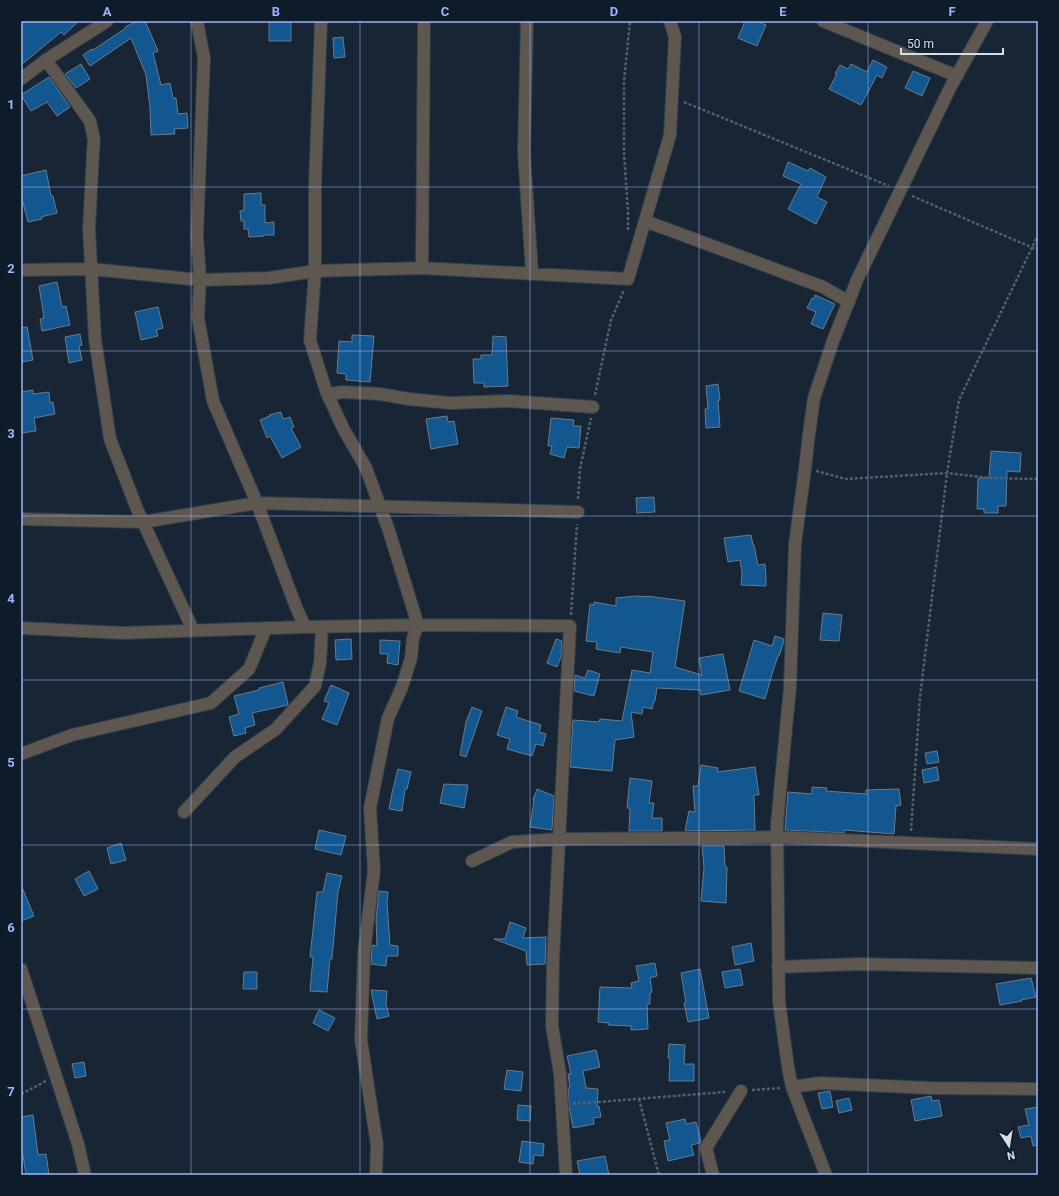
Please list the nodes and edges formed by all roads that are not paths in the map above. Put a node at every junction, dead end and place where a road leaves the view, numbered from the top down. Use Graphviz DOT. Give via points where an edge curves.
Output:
graph roads {
  1 [pos="107,21"];
  2 [pos="197,21"];
  3 [pos="321,21"];
  4 [pos="424,21"];
  5 [pos="527,21"];
  6 [pos="670,21"];
  7 [pos="823,21"];
  8 [pos="987,21"];
  9 [pos="46,60"];
  10 [pos="957,76"];
  11 [pos="21,79"];
  12 [pos="645,221"];
  13 [pos="422,268"];
  14 [pos="91,269"];
  15 [pos="21,270"];
  16 [pos="315,271"];
  17 [pos="532,273"];
  18 [pos="200,280"];
  19 [pos="849,302"];
  20 [pos="328,394"];
  21 [pos="593,407"];
  22 [pos="257,503"];
  23 [pos="380,507"];
  24 [pos="578,512"];
  25 [pos="21,520"];
  26 [pos="143,522"];
  27 [pos="418,625"];
  28 [pos="305,627"];
  29 [pos="322,627"];
  30 [pos="21,628"];
  31 [pos="266,628"];
  32 [pos="193,630"];
  33 [pos="21,754"];
  34 [pos="184,812"];
  35 [pos="777,837"];
  36 [pos="560,839"];
  37 [pos="1038,849"];
  38 [pos="472,861"];
  39 [pos="778,967"];
  40 [pos="1038,968"];
  41 [pos="21,970"];
  42 [pos="792,1087"];
  43 [pos="1038,1090"];
  44 [pos="741,1091"];
  45 [pos="85,1175"];
  46 [pos="376,1175"];
  47 [pos="566,1175"];
  48 [pos="713,1175"];
  49 [pos="826,1175"];
  1 -- 9 [label="street"];
  2 -- 18 [label="street" via="204,58 197,235"];
  3 -- 16 [label="street" via="315,186"];
  4 -- 13 [label="street"];
  5 -- 17 [label="street" via="524,153"];
  6 -- 12 [label="street" via="675,37 670,135"];
  7 -- 10 [label="street"];
  8 -- 10 [label="street"];
  9 -- 11 [label="street"];
  9 -- 14 [label="street" via="90,121 94,140 89,229"];
  10 -- 19 [label="street" via="857,280"];
  12 -- 17 [label="street" via="628,279"];
  12 -- 19 [label="street" via="822,287"];
  13 -- 16 [label="street"];
  13 -- 17 [label="street"];
  14 -- 15 [label="street"];
  14 -- 18 [label="street"];
  14 -- 26 [label="street" via="95,339 110,439"];
  16 -- 18 [label="street" via="269,278"];
  16 -- 20 [label="street" via="310,340"];
  18 -- 22 [label="street" via="198,318 214,401"];
  19 -- 35 [label="street" via="814,398 808,434 795,544 790,687 776,824"];
  20 -- 21 [label="street" via="380,394 450,403 508,401"];
  20 -- 23 [label="street" via="343,428 366,468"];
  22 -- 23 [label="street"];
  22 -- 26 [label="street"];
  22 -- 28 [label="street"];
  23 -- 24 [label="street"];
  23 -- 27 [label="street"];
  25 -- 26 [label="street"];
  26 -- 32 [label="street"];
  27 -- 29 [label="street"];
  27 -- 36 [label="street" via="570,626"];
  27 -- 46 [label="street" via="402,687 388,718 370,808 374,870 364,952 361,1040 377,1145"];
  28 -- 29 [label="street"];
  28 -- 31 [label="street"];
  29 -- 34 [label="street" via="320,663 315,686 276,729 235,757"];
  30 -- 32 [label="street" via="123,633"];
  31 -- 32 [label="street"];
  31 -- 33 [label="street" via="249,669 210,703 72,735"];
  35 -- 36 [label="street"];
  35 -- 37 [label="street"];
  35 -- 39 [label="street"];
  36 -- 38 [label="street" via="512,842"];
  36 -- 47 [label="street" via="552,1026 560,1074"];
  39 -- 40 [label="street" via="859,964"];
  39 -- 42 [label="street" via="778,1002"];
  41 -- 45 [label="street" via="78,1144"];
  42 -- 43 [label="street" via="820,1083"];
  42 -- 49 [label="street"];
  44 -- 48 [label="street" via="706,1148"];
}
